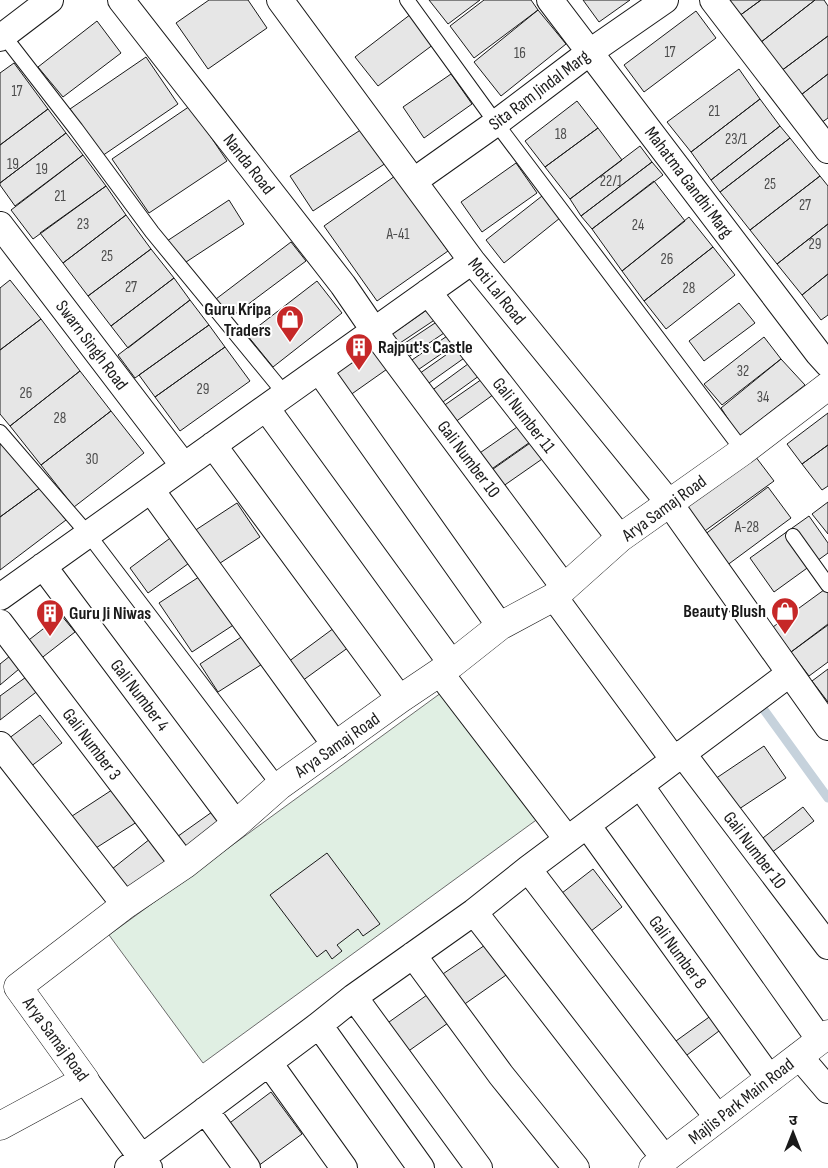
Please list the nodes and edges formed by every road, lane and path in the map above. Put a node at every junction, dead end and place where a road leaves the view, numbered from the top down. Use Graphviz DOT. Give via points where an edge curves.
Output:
graph roads {
  1 [pos="50,0"];
  2 [pos="120,0"];
  3 [pos="280,0"];
  4 [pos="407,0"];
  5 [pos="550,0"];
  6 [pos="665,0"];
  7 [pos="713,0"];
  8 [pos="1,35"];
  9 [pos="590,52"];
  10 [pos="496,123"];
  11 [pos="828,150"];
  12 [pos="414,181"];
  13 [pos="0,225"];
  14 [pos="472,261"];
  15 [pos="428,292"];
  16 [pos="374,331"];
  17 [pos="828,364"];
  18 [pos="319,370"];
  19 [pos="828,386"];
  20 [pos="276,401"];
  21 [pos="0,432"];
  22 [pos="213,445"];
  23 [pos="743,451"];
  24 [pos="184,466"];
  25 [pos="151,490"];
  26 [pos="670,504"];
  27 [pos="88,534"];
  28 [pos="793,536"];
  29 [pos="620,538"];
  30 [pos="43,566"];
  31 [pos="828,585"];
  32 [pos="559,592"];
  33 [pos="0,597"];
  34 [pos="0,624"];
  35 [pos="500,626"];
  36 [pos="446,668"];
  37 [pos="790,674"];
  38 [pos="400,699"];
  39 [pos="828,727"];
  40 [pos="0,745"];
  41 [pos="336,746"];
  42 [pos="678,757"];
  43 [pos="640,785"];
  44 [pos="278,786"];
  45 [pos="236,824"];
  46 [pos="577,832"];
  47 [pos="184,865"];
  48 [pos="528,869"];
  49 [pos="125,905"];
  50 [pos="474,912"];
  51 [pos="828,946"];
  52 [pos="413,955"];
  53 [pos="354,998"];
  54 [pos="319,1025"];
  55 [pos="824,1037"];
  56 [pos="799,1056"];
  57 [pos="269,1063"];
  58 [pos="770,1079"];
  59 [pos="86,1080"];
  60 [pos="828,1090"];
  61 [pos="205,1110"];
  62 [pos="718,1118"];
  63 [pos="0,1126"];
  64 [pos="140,1164"];
  65 [pos="659,1164"];
  66 [pos="247,1168"];
  67 [pos="344,1168"];
  68 [pos="421,1168"];
  69 [pos="479,1168"];
  70 [pos="576,1168"];
  1 -- 8 [label="street"];
  2 -- 16 [label="street, Nanda Road" via="343,285"];
  3 -- 12 [label="street, Moti Lal Road"];
  4 -- 10 [label="lane"];
  5 -- 9 [label="street, Mahatma Gandhi Marg"];
  6 -- 9 [label="street, Sita Ram Jindal Marg"];
  7 -- 11 [label="street"];
  8 -- 20 [label="lane" via="76,129"];
  9 -- 10 [label="street, Sita Ram Jindal Marg"];
  9 -- 17 [label="street, Mahatma Gandhi Marg"];
  10 -- 12 [label="street, Sita Ram Jindal Marg"];
  10 -- 23 [label="lane"];
  12 -- 14 [label="street, Moti Lal Road"];
  13 -- 24 [label="street, Swarn Singh Road"];
  14 -- 15 [label="street"];
  14 -- 26 [label="street, Moti Lal Road"];
  15 -- 16 [label="street"];
  15 -- 29 [label="street, Gali Number 11"];
  16 -- 18 [label="street"];
  16 -- 32 [label="street, Gali Number 10"];
  18 -- 20 [label="street"];
  18 -- 35 [label="street"];
  19 -- 23 [label="street, Arya Samaj Road"];
  20 -- 22 [label="street"];
  20 -- 36 [label="street, Gali Number 8"];
  21 -- 27 [label="lane"];
  22 -- 24 [label="street"];
  22 -- 38 [label="street"];
  23 -- 26 [label="street, Arya Samaj Road"];
  24 -- 25 [label="street"];
  25 -- 27 [label="street"];
  25 -- 41 [label="street"];
  26 -- 29 [label="street, Arya Samaj Road"];
  26 -- 37 [label="street, Moti Lal Road"];
  27 -- 30 [label="street"];
  27 -- 44 [label="lane"];
  28 -- 31 [label="lane"];
  29 -- 32 [label="street, Arya Samaj Road"];
  30 -- 33 [label="street"];
  30 -- 45 [label="street, Gali Number 4"];
  32 -- 35 [label="street, Arya Samaj Road"];
  32 -- 42 [label="street, Gali Number 10"];
  34 -- 47 [label="street, Gali Number 3"];
  35 -- 36 [label="street, Arya Samaj Road"];
  36 -- 38 [label="street, Arya Samaj Road"];
  36 -- 46 [label="street, Gali Number 8"];
  37 -- 39 [label="street, Moti Lal Road"];
  37 -- 42 [label="street, Arya Samaj Road"];
  38 -- 41 [label="street, Arya Samaj Road"];
  40 -- 49 [label="street"];
  41 -- 44 [label="street, Arya Samaj Road"];
  42 -- 43 [label="street, Arya Samaj Road"];
  42 -- 51 [label="street, Gali Number 10"];
  43 -- 46 [label="street, Arya Samaj Road"];
  43 -- 55 [label="street"];
  44 -- 45 [label="street, Arya Samaj Road"];
  45 -- 47 [label="street, Arya Samaj Road"];
  46 -- 48 [label="street, Arya Samaj Road"];
  46 -- 58 [label="street, Gali Number 8"];
  47 -- 49 [label="street, Arya Samaj Road"];
  48 -- 50 [label="street, Arya Samaj Road"];
  48 -- 62 [label="street"];
  49 -- 59 [label="street, Arya Samaj Road" via="18,987"];
  50 -- 52 [label="street, Arya Samaj Road"];
  50 -- 65 [label="street"];
  52 -- 53 [label="street, Arya Samaj Road"];
  52 -- 70 [label="street" via="500,1075"];
  53 -- 54 [label="street, Arya Samaj Road"];
  53 -- 69 [label="street"];
  54 -- 57 [label="street, Arya Samaj Road"];
  54 -- 68 [label="street"];
  55 -- 56 [label="street, Majlis Park Main Road"];
  56 -- 58 [label="street, Majlis Park Main Road"];
  56 -- 60 [label="street"];
  57 -- 61 [label="street, Arya Samaj Road"];
  57 -- 67 [label="street"];
  58 -- 62 [label="street, Majlis Park Main Road"];
  59 -- 63 [label="street"];
  59 -- 64 [label="street, Arya Samaj Road"];
  61 -- 64 [label="street, Arya Samaj Road"];
  61 -- 66 [label="street"];
  62 -- 65 [label="street, Majlis Park Main Road"];
}
